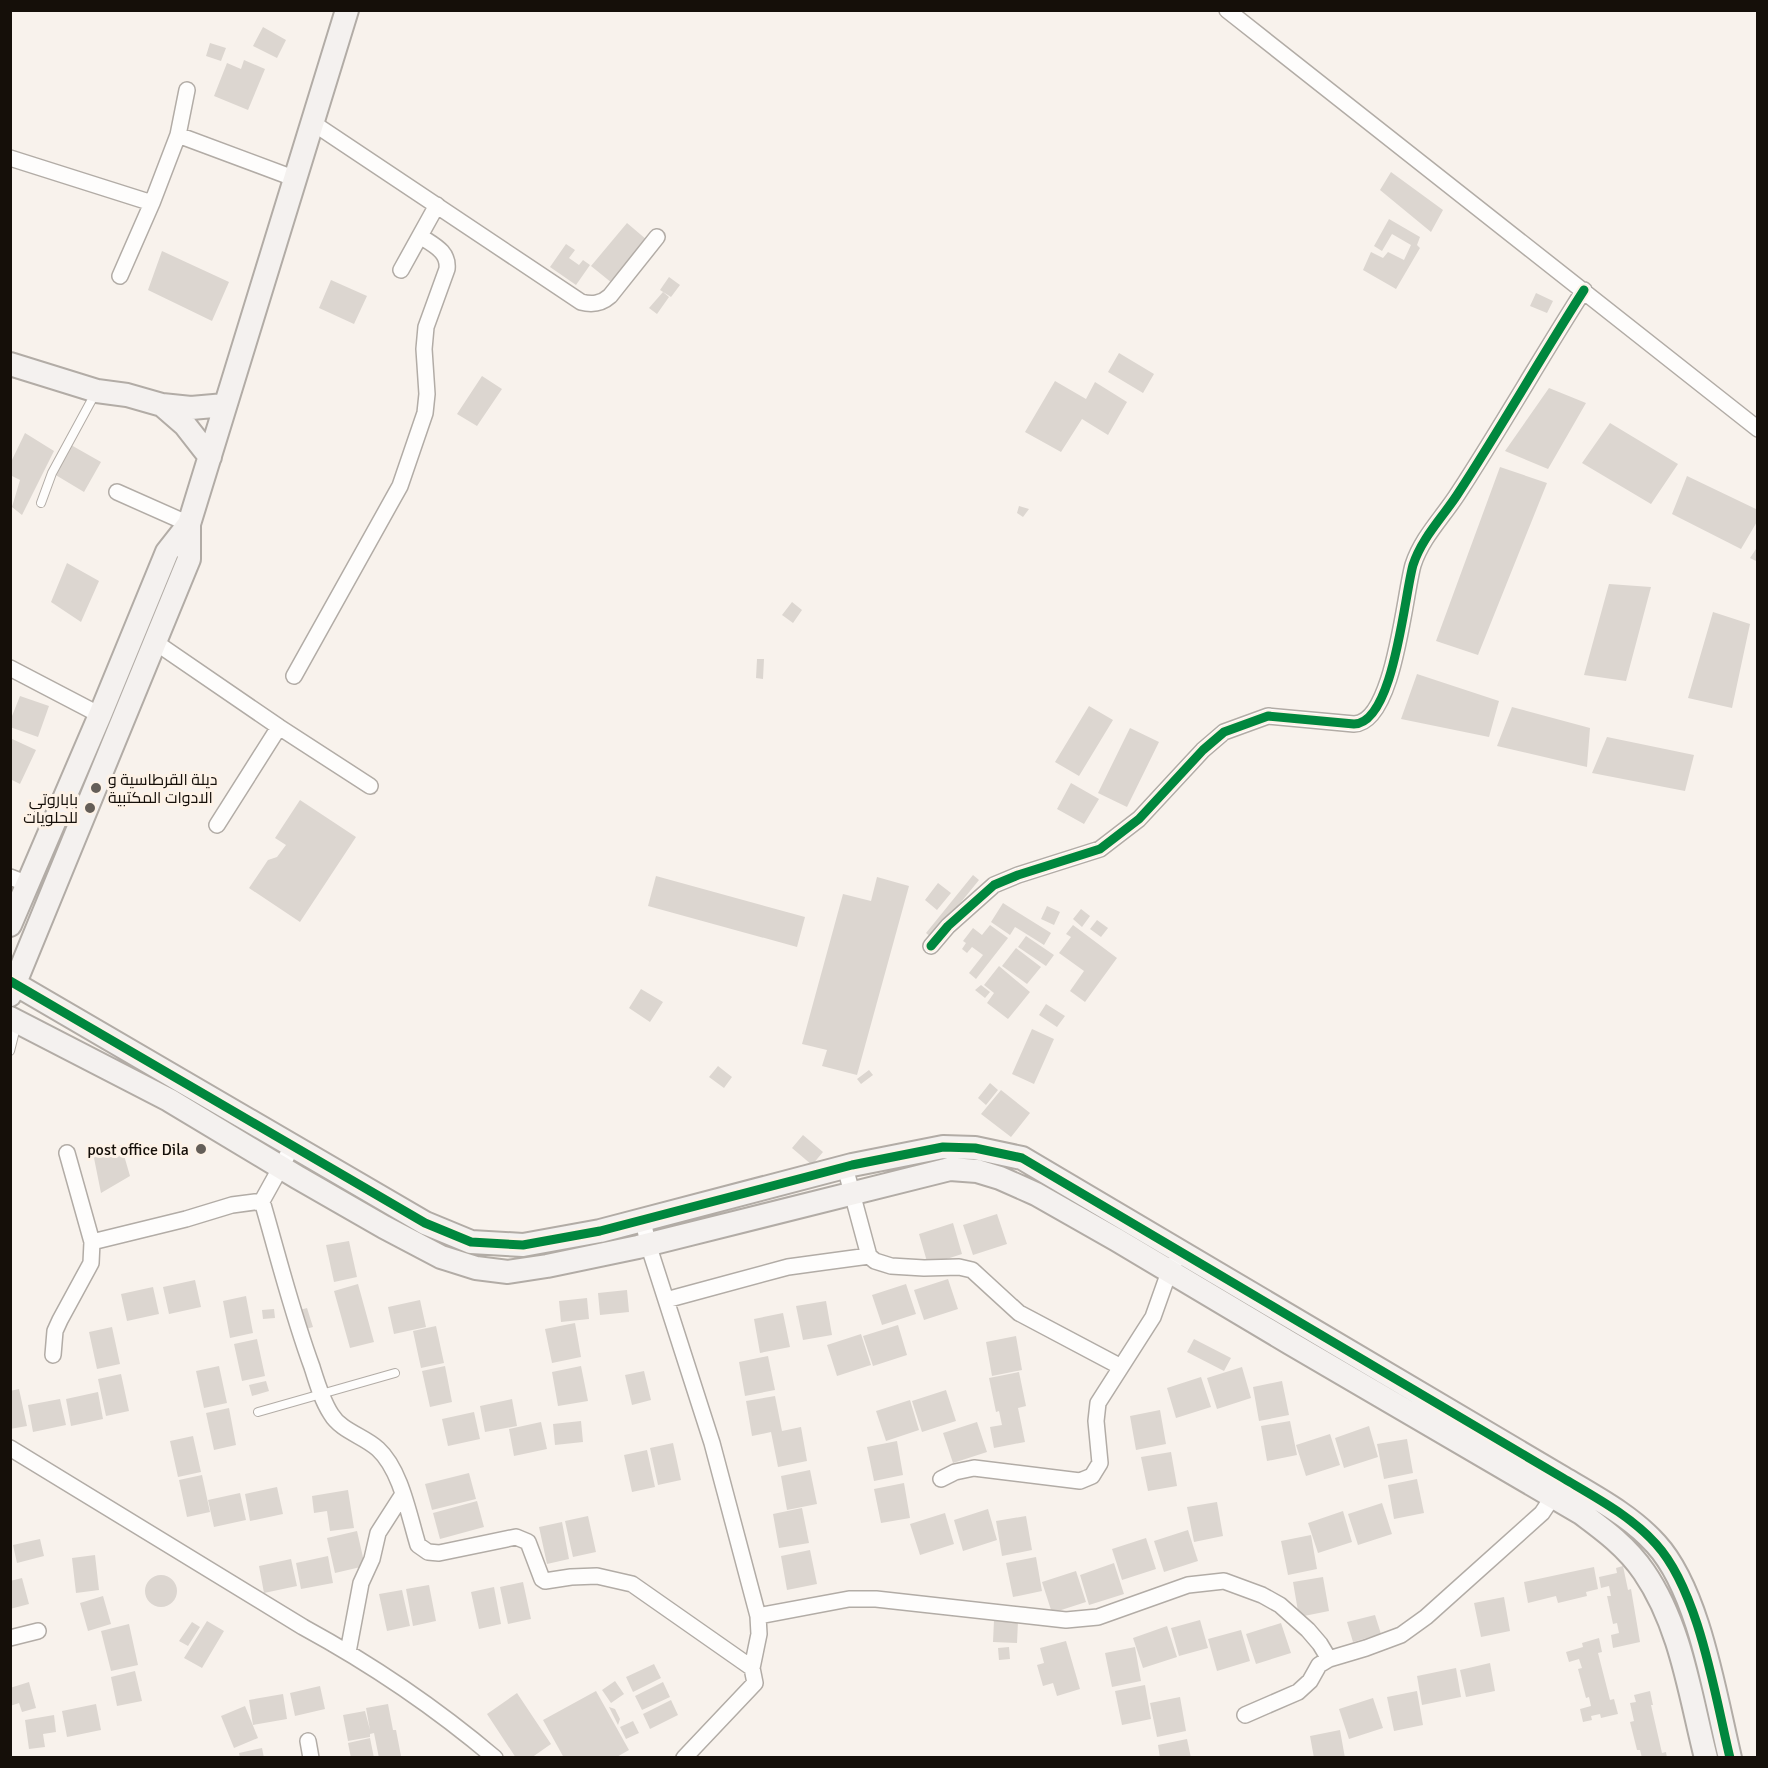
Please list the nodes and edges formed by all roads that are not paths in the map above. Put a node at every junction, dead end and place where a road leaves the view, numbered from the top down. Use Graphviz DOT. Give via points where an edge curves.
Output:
graph roads {
  1 [pos="347,10"];
  2 [pos="1230,11"];
  3 [pos="187,90"];
  4 [pos="313,123"];
  5 [pos="178,135"];
  6 [pos="10,158"];
  7 [pos="296,179"];
  8 [pos="152,203"];
  9 [pos="437,205"];
  10 [pos="420,236"];
  11 [pos="657,237"];
  12 [pos="401,270"];
  13 [pos="120,276"];
  14 [pos="1584,291"];
  15 [pos="10,364"];
  16 [pos="97,391"];
  17 [pos="162,405"];
  18 [pos="225,405"];
  19 [pos="1758,429"];
  20 [pos="210,457"];
  21 [pos="117,492"];
  22 [pos="41,503"];
  23 [pos="189,524"];
  24 [pos="155,642"];
  25 [pos="10,668"];
  26 [pos="294,676"];
  27 [pos="100,715"];
  28 [pos="279,727"];
  29 [pos="370,786"];
  30 [pos="217,825"];
  31 [pos="19,881"];
  32 [pos="10,925"];
  33 [pos="931,946"];
  34 [pos="12,987"];
  35 [pos="14,1020"];
  36 [pos="10,1051"];
  37 [pos="293,1145"];
  38 [pos="67,1153"];
  39 [pos="280,1167"];
  40 [pos="845,1167"];
  41 [pos="852,1194"];
  42 [pos="261,1201"];
  43 [pos="643,1220"];
  44 [pos="92,1242"];
  45 [pos="648,1244"];
  46 [pos="1182,1251"];
  47 [pos="870,1256"];
  48 [pos="1169,1272"];
  49 [pos="666,1300"];
  50 [pos="53,1355"];
  51 [pos="1121,1367"];
  52 [pos="395,1373"];
  53 [pos="321,1394"];
  54 [pos="258,1412"];
  55 [pos="10,1448"];
  56 [pos="941,1479"];
  57 [pos="1559,1488"];
  58 [pos="403,1494"];
  59 [pos="758,1616"];
  60 [pos="38,1631"];
  61 [pos="10,1638"];
  62 [pos="348,1652"];
  63 [pos="1329,1659"];
  64 [pos="752,1668"];
  65 [pos="1245,1715"];
  66 [pos="308,1741"];
  67 [pos="311,1758"];
  68 [pos="495,1758"];
  69 [pos="684,1758"];
  70 [pos="1706,1758"];
  71 [pos="1730,1758"];
  1 -- 4 [label="street"];
  2 -- 14 [label="street"];
  3 -- 5 [label="street"];
  4 -- 7 [label="street"];
  4 -- 9 [label="street"];
  5 -- 7 [label="street"];
  5 -- 8 [label="street"];
  6 -- 8 [label="street"];
  7 -- 18 [label="street"];
  8 -- 13 [label="street"];
  9 -- 10 [label="street"];
  9 -- 11 [label="street" via="587,304 610,296"];
  10 -- 12 [label="street"];
  10 -- 26 [label="street" via="442,251 448,262 426,327 425,413 400,486"];
  14 -- 19 [label="street"];
  14 -- 33 [label="street" via="1459,493 1422,545 1407,588 1390,678 1369,718 1354,724 1268,716 1224,732 1139,819 1100,849 994,885"];
  15 -- 16 [label="street"];
  16 -- 17 [label="street"];
  16 -- 22 [label="lane" via="52,473"];
  17 -- 18 [label="street"];
  17 -- 20 [label="street" via="185,425"];
  18 -- 20 [label="street"];
  20 -- 23 [label="street"];
  21 -- 23 [label="street"];
  23 -- 24 [label="street" via="189,559"];
  23 -- 27 [label="street" via="167,552"];
  24 -- 28 [label="street"];
  24 -- 34 [label="street"];
  25 -- 27 [label="street"];
  27 -- 31 [label="street"];
  28 -- 29 [label="street"];
  28 -- 30 [label="street"];
  31 -- 32 [label="street"];
  34 -- 37 [label="street"];
  35 -- 36 [label="lane"];
  35 -- 39 [label="street" via="169,1100"];
  37 -- 39 [label="street"];
  37 -- 43 [label="street" via="425,1223 471,1242 523,1245"];
  38 -- 44 [label="street"];
  39 -- 42 [label="street"];
  39 -- 45 [label="street" via="441,1257 476,1268 508,1272"];
  40 -- 41 [label="street"];
  40 -- 43 [label="street"];
  40 -- 46 [label="street" via="943,1147 975,1148 1022,1158"];
  41 -- 45 [label="street"];
  41 -- 47 [label="street"];
  41 -- 48 [label="street" via="950,1169 977,1171 1036,1194"];
  42 -- 44 [label="street"];
  42 -- 53 [label="street"];
  43 -- 45 [label="street"];
  44 -- 50 [label="street" via="91,1263 60,1320"];
  45 -- 49 [label="street"];
  46 -- 48 [label="street"];
  46 -- 57 [label="street"];
  47 -- 49 [label="street" via="788,1267"];
  47 -- 51 [label="street" via="891,1266 972,1270 1019,1313"];
  48 -- 51 [label="street" via="1153,1317"];
  48 -- 57 [label="street"];
  49 -- 59 [label="street" via="712,1443"];
  51 -- 56 [label="street" via="1098,1403 1100,1463 1092,1476 1080,1481 974,1468"];
  52 -- 53 [label="lane"];
  53 -- 54 [label="lane"];
  53 -- 58 [label="street" via="341,1425 384,1455"];
  55 -- 62 [label="street"];
  57 -- 63 [label="street" via="1542,1513 1426,1617 1401,1635"];
  57 -- 70 [label="street" via="1644,1571 1660,1600 1678,1647"];
  57 -- 71 [label="street" via="1594,1497 1646,1533 1672,1564 1704,1649"];
  58 -- 62 [label="street" via="378,1533 361,1582"];
  58 -- 64 [label="street" via="418,1545 428,1551 440,1553 516,1537 528,1542 545,1581 597,1576 632,1584"];
  59 -- 63 [label="street" via="849,1599 876,1599 1066,1620 1098,1617 1188,1585 1224,1581 1280,1605 1308,1630"];
  59 -- 64 [label="street" via="759,1634"];
  60 -- 61 [label="street"];
  62 -- 68 [label="street" via="454,1723"];
  63 -- 65 [label="street" via="1319,1665 1310,1682 1298,1692"];
  64 -- 69 [label="street" via="755,1683"];
  66 -- 67 [label="street"];
}
